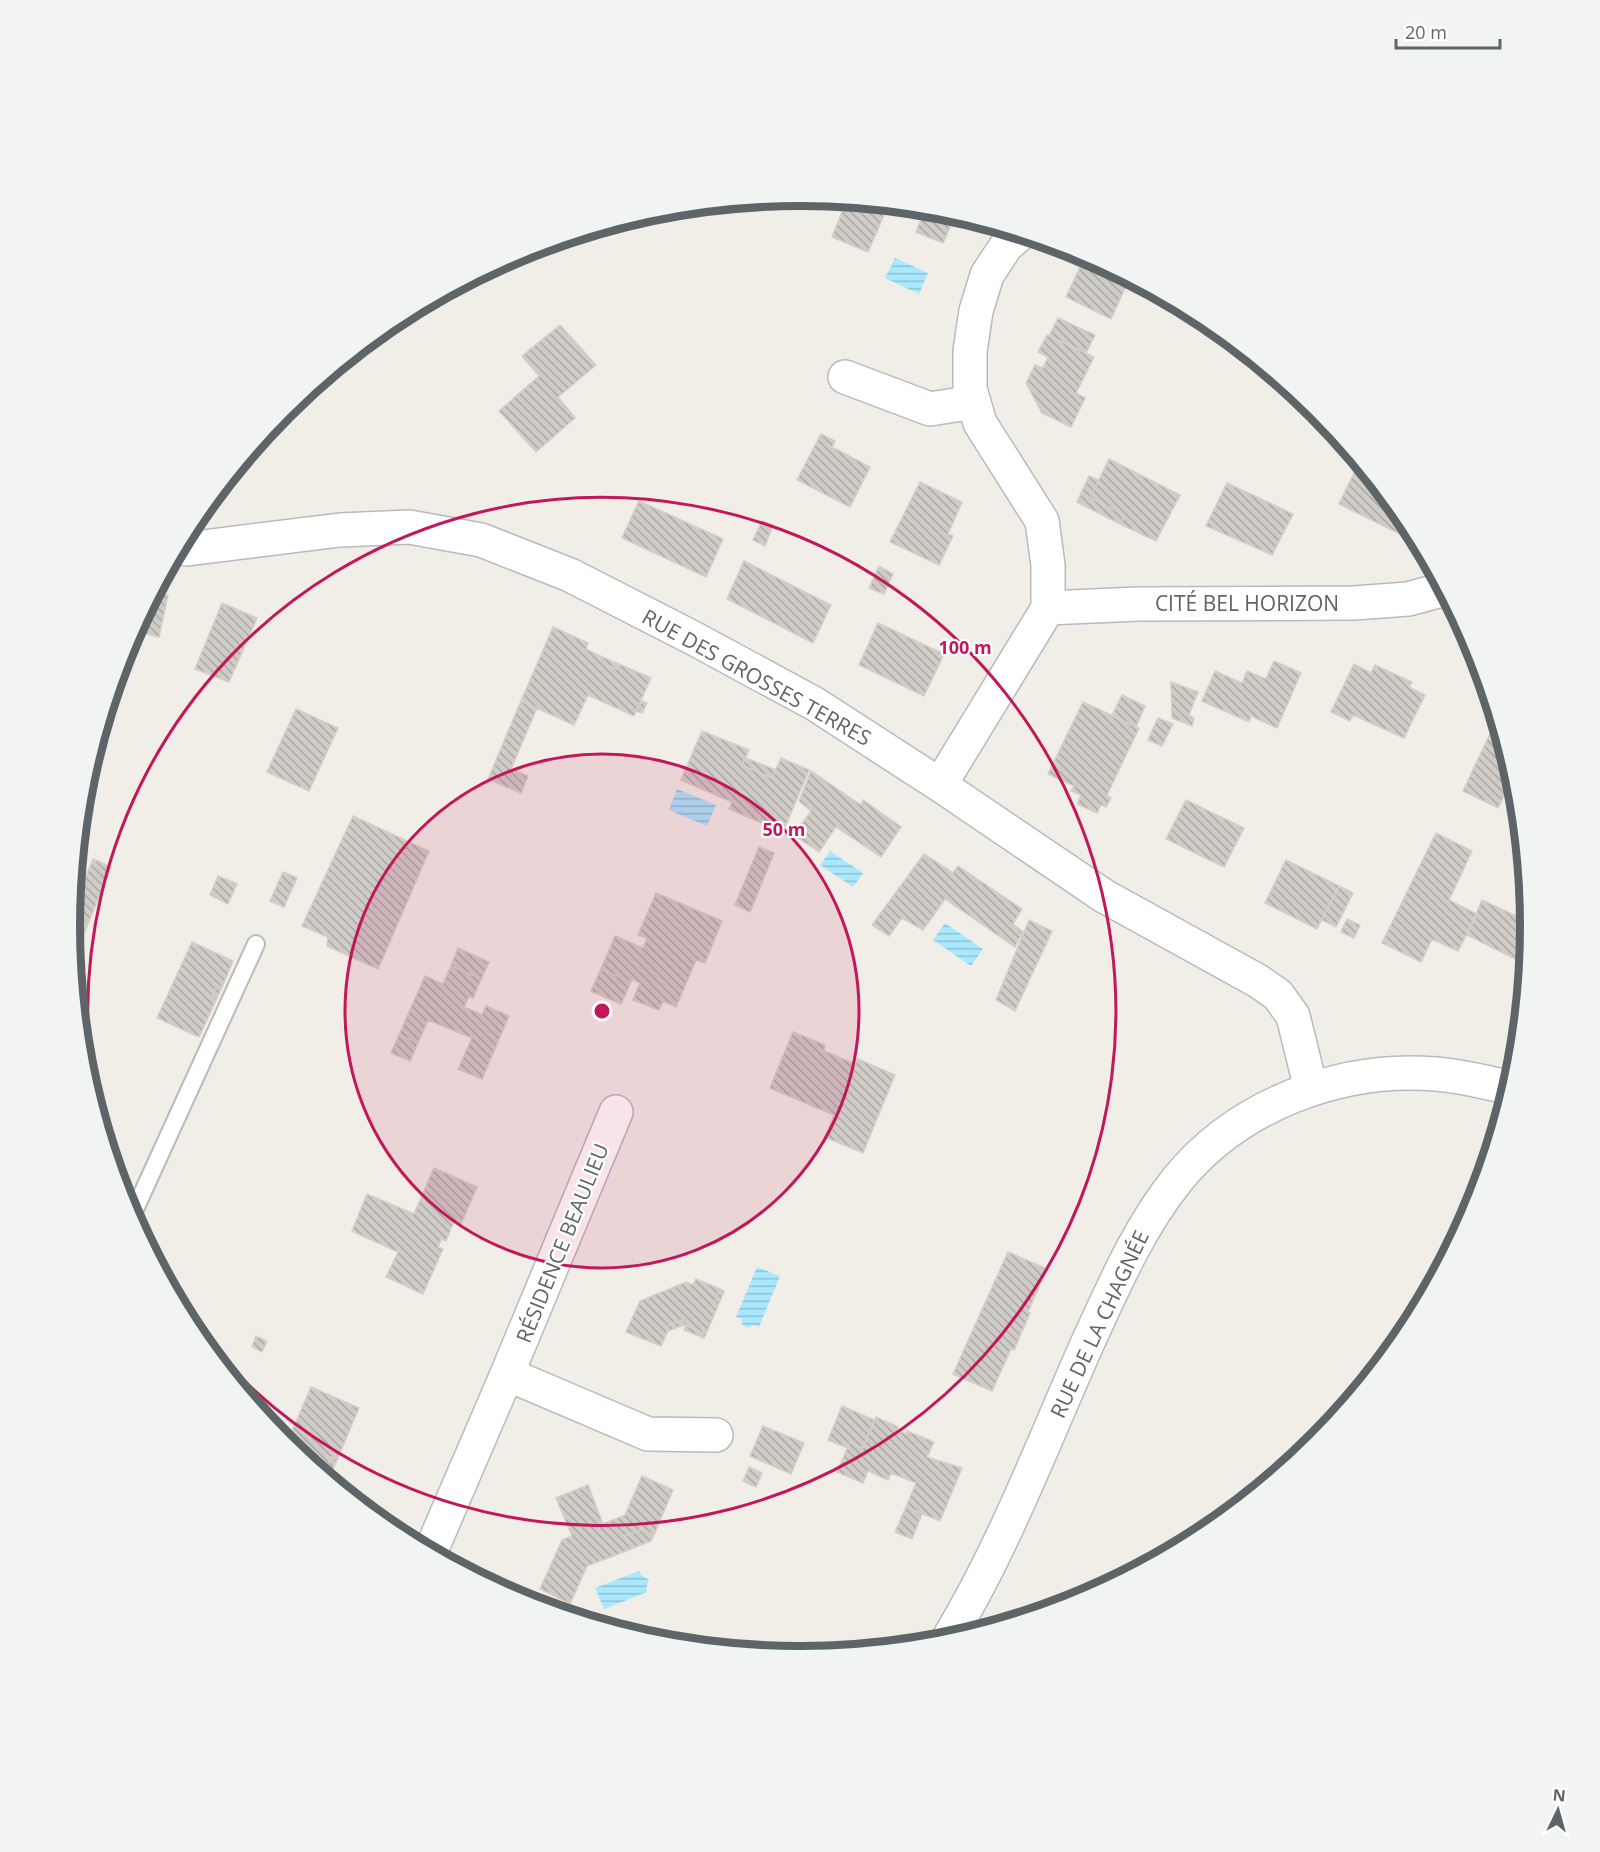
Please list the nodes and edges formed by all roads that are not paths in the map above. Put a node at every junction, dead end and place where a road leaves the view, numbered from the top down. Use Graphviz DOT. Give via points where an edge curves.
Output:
graph roads {
  1 [pos="1014,239"];
  2 [pos="844,376"];
  3 [pos="974,402"];
  4 [pos="188,549"];
  5 [pos="1437,591"];
  6 [pos="1048,608"];
  7 [pos="940,785"];
  8 [pos="256,944"];
  9 [pos="1502,1086"];
  10 [pos="1311,1089"];
  11 [pos="616,1112"];
  12 [pos="136,1207"];
  13 [pos="507,1374"];
  14 [pos="716,1435"];
  15 [pos="433,1546"];
  16 [pos="954,1630"];
  1 -- 3 [label="street" via="987,275 975,311 970,351"];
  2 -- 3 [label="street" via="930,409"];
  3 -- 6 [label="street" via="980,423 1042,521"];
  4 -- 7 [label="street, RUE DES GROSSES TERRES" via="340,530 409,527 481,540 570,575 695,639 815,704"];
  5 -- 6 [label="street, CITÉ BEL HORIZON" via="1408,599 1354,603"];
  6 -- 7 [label="street"];
  7 -- 10 [label="street, RUE DES GROSSES TERRES" via="1104,896 1278,995 1293,1016"];
  8 -- 12 [label="lane"];
  9 -- 10 [label="street, RUE DE LA CHAGNÉE" via="1435,1074 1392,1073"];
  10 -- 16 [label="street, RUE DE LA CHAGNÉE" via="1233,1128 1178,1179 1150,1217 1128,1255 1009,1525"];
  11 -- 13 [label="street, RÉSIDENCE BEAULIEU"];
  13 -- 14 [label="street" via="648,1434"];
  13 -- 15 [label="street, RÉSIDENCE BEAULIEU"];
}
